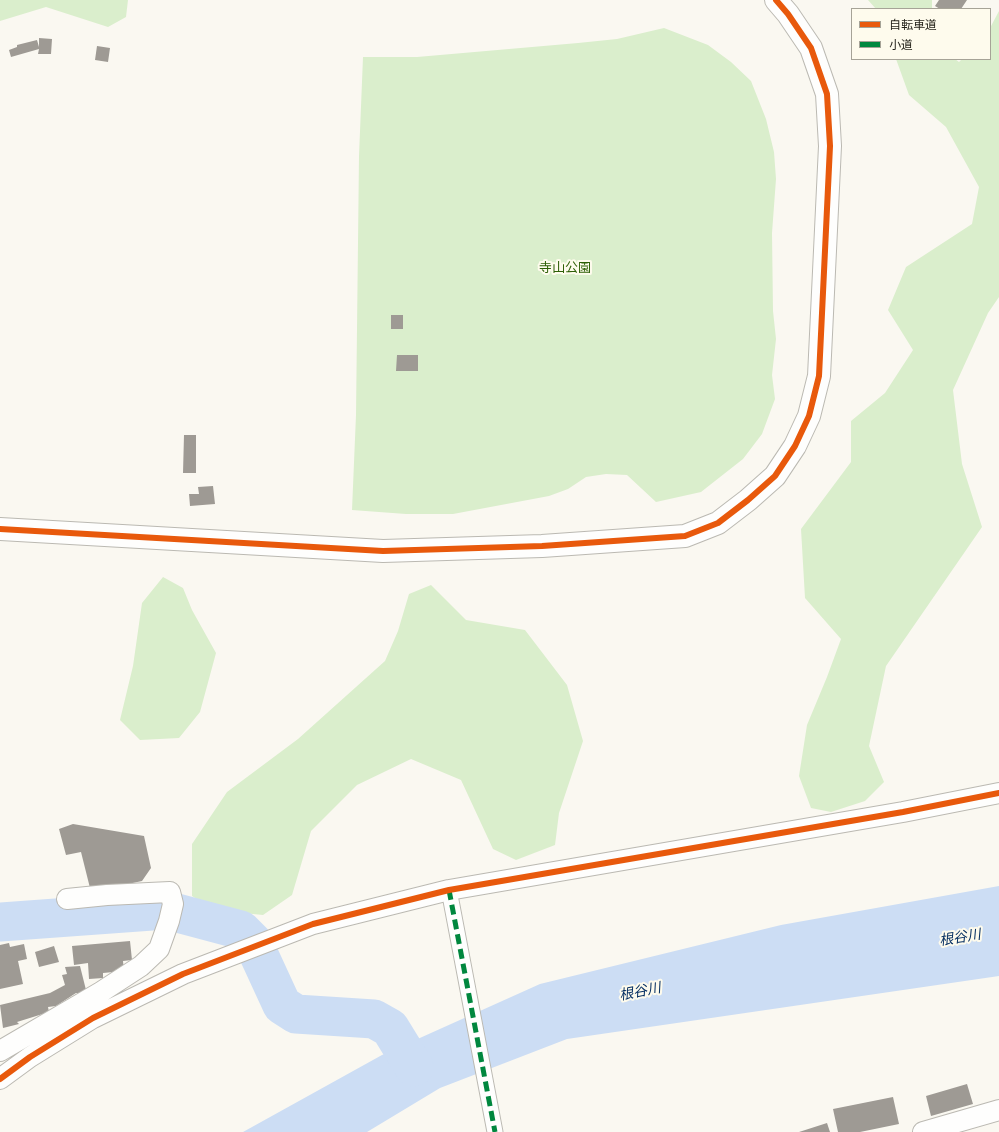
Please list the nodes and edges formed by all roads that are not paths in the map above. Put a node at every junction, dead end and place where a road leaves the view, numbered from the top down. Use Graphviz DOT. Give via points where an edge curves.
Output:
graph roads {
  1 [pos="776,0"];
  2 [pos="0,529"];
  3 [pos="999,792"];
  4 [pos="450,896"];
  5 [pos="67,899"];
  6 [pos="0,1051"];
  7 [pos="0,1079"];
  8 [pos="999,1110"];
  9 [pos="495,1132"];
  10 [pos="923,1132"];
  1 -- 2 [label="street" via="811,48 827,94 830,146 819,376 810,416 795,446 775,476 718,522 685,536 542,546 383,551"];
  3 -- 4 [label="street"];
  4 -- 7 [label="street" via="314,924 183,974 92,1018"];
  4 -- 9 [label="street"];
  5 -- 6 [label="street" via="170,892 171,912 159,949 140,966"];
  8 -- 10 [label="street"];
}
